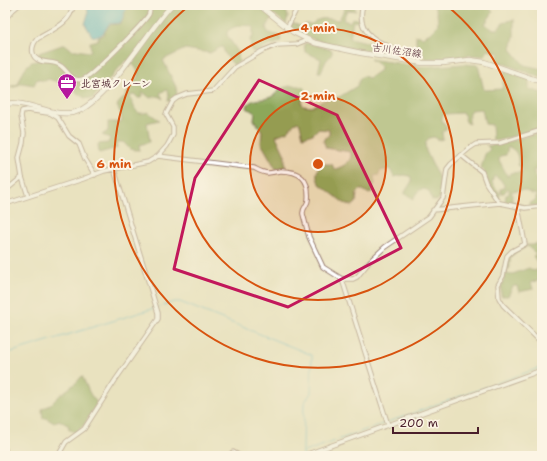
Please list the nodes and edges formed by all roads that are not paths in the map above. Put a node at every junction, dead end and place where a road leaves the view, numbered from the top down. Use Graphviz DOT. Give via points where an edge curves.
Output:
graph roads {
  1 [pos="19,5"];
  2 [pos="73,5"];
  3 [pos="150,5"];
  4 [pos="172,5"];
  5 [pos="259,5"];
  6 [pos="300,5"];
  7 [pos="363,5"];
  8 [pos="5,19"];
  9 [pos="287,29"];
  10 [pos="307,40"];
  11 [pos="412,61"];
  12 [pos="542,82"];
  13 [pos="5,104"];
  14 [pos="49,112"];
  15 [pos="542,130"];
  16 [pos="461,155"];
  17 [pos="158,156"];
  18 [pos="114,169"];
  19 [pos="94,175"];
  20 [pos="22,176"];
  21 [pos="5,191"];
  22 [pos="28,196"];
  23 [pos="499,203"];
  24 [pos="5,204"];
  25 [pos="542,206"];
  26 [pos="518,207"];
  27 [pos="433,210"];
  28 [pos="342,279"];
  29 [pos="542,343"];
  30 [pos="542,370"];
  31 [pos="387,423"];
  32 [pos="5,449"];
  33 [pos="6,456"];
  34 [pos="58,456"];
  35 [pos="228,456"];
  36 [pos="240,456"];
  37 [pos="302,456"];
  1 -- 8 [label="street"];
  2 -- 3 [label="street" via="68,19 37,39 32,50 37,59 58,64 70,77 78,80 84,79 98,68 142,24 149,13"];
  4 -- 14 [label="main road" via="90,105 71,113"];
  5 -- 9 [label="main road, 古川佐沼線"];
  6 -- 9 [label="street"];
  7 -- 11 [label="street" via="362,23 369,36 379,43 411,55"];
  9 -- 10 [label="main road, 古川佐沼線"];
  10 -- 11 [label="main road, 古川佐沼線" via="361,53"];
  10 -- 17 [label="street" via="268,48 235,67 213,91 186,94 173,101 166,114 174,130 173,135"];
  11 -- 12 [label="main road, 古川佐沼線" via="484,62"];
  13 -- 14 [label="main road" via="18,103"];
  14 -- 19 [label="street" via="58,118 68,135 79,144"];
  14 -- 20 [label="street" via="24,110 21,113 24,133 19,158"];
  15 -- 16 [label="street" via="500,143 476,144"];
  16 -- 23 [label="street" via="482,172"];
  16 -- 27 [label="street" via="447,169 443,198"];
  17 -- 18 [label="street" via="145,163"];
  17 -- 28 [label="street" via="254,168 269,173 290,172 302,177 307,184 308,200 303,211 309,237 323,267"];
  18 -- 19 [label="street"];
  18 -- 34 [label="street" via="159,316 84,428 66,442"];
  19 -- 22 [label="street"];
  20 -- 21 [label="street"];
  20 -- 22 [label="street"];
  22 -- 24 [label="street"];
  23 -- 26 [label="street"];
  23 -- 27 [label="street"];
  25 -- 26 [label="street"];
  26 -- 29 [label="street" via="525,244 512,250 507,256 503,276 498,285 499,298"];
  27 -- 28 [label="street" via="427,218 380,251 357,277"];
  28 -- 31 [label="street"];
  30 -- 31 [label="street"];
  31 -- 37 [label="street"];
  32 -- 33 [label="street"];
  35 -- 36 [label="street" via="233,452"];
}
